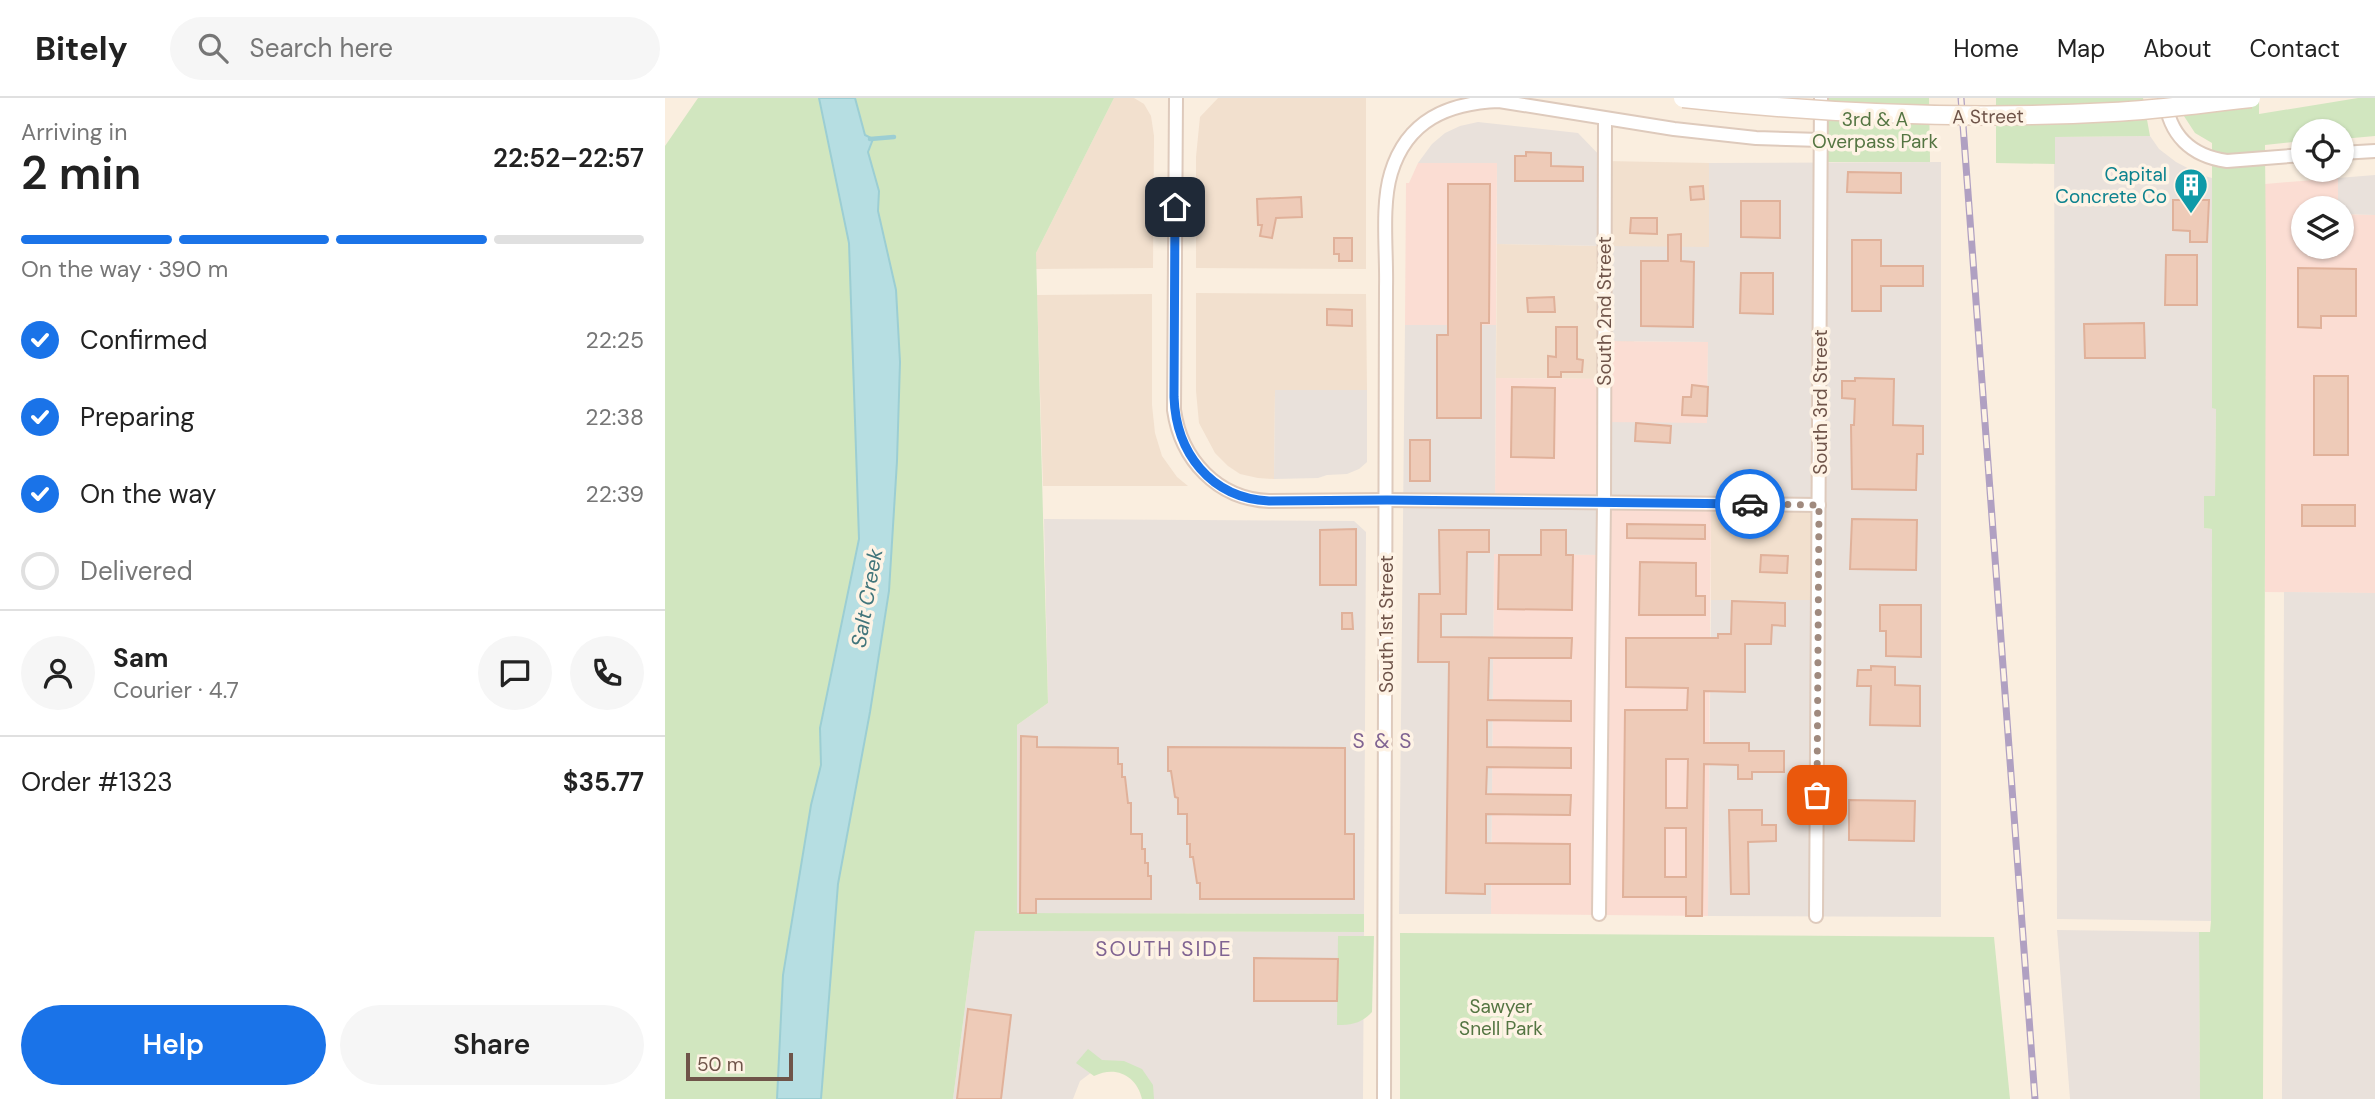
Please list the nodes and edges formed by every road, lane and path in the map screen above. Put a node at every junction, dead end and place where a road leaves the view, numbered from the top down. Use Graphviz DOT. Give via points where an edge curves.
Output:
graph roads {
  1 [pos="1176,98"];
  2 [pos="1683,98"];
  3 [pos="1821,98"];
  4 [pos="2165,98"];
  5 [pos="2251,98"];
  6 [pos="1605,119"];
  7 [pos="1821,141"];
  8 [pos="2375,151"];
  9 [pos="2354,152"];
  10 [pos="2291,156"];
  11 [pos="1387,500"];
  12 [pos="1604,503"];
  13 [pos="1819,505"];
  14 [pos="1599,914"];
  15 [pos="1816,916"];
  16 [pos="1384,1099"];
  1 -- 11 [label="street" via="1174,397 1184,447 1212,478 1250,499"];
  2 -- 5 [label="main road, A Street, bridge" via="1935,117 2115,112"];
  3 -- 7 [label="street, South 3rd Street"];
  4 -- 10 [label="street" via="2174,130 2194,149 2215,159"];
  6 -- 7 [label="street" via="1718,135"];
  6 -- 11 [label="street, South 1st Street" via="1499,101 1475,102 1433,116 1401,152 1387,196"];
  6 -- 12 [label="street, South 2nd Street"];
  7 -- 13 [label="street, South 3rd Street"];
  8 -- 9 [label="street"];
  11 -- 12 [label="street"];
  11 -- 16 [label="street, South 1st Street"];
  12 -- 13 [label="street"];
  12 -- 14 [label="street, South 2nd Street"];
  13 -- 15 [label="street, South 3rd Street"];
}
